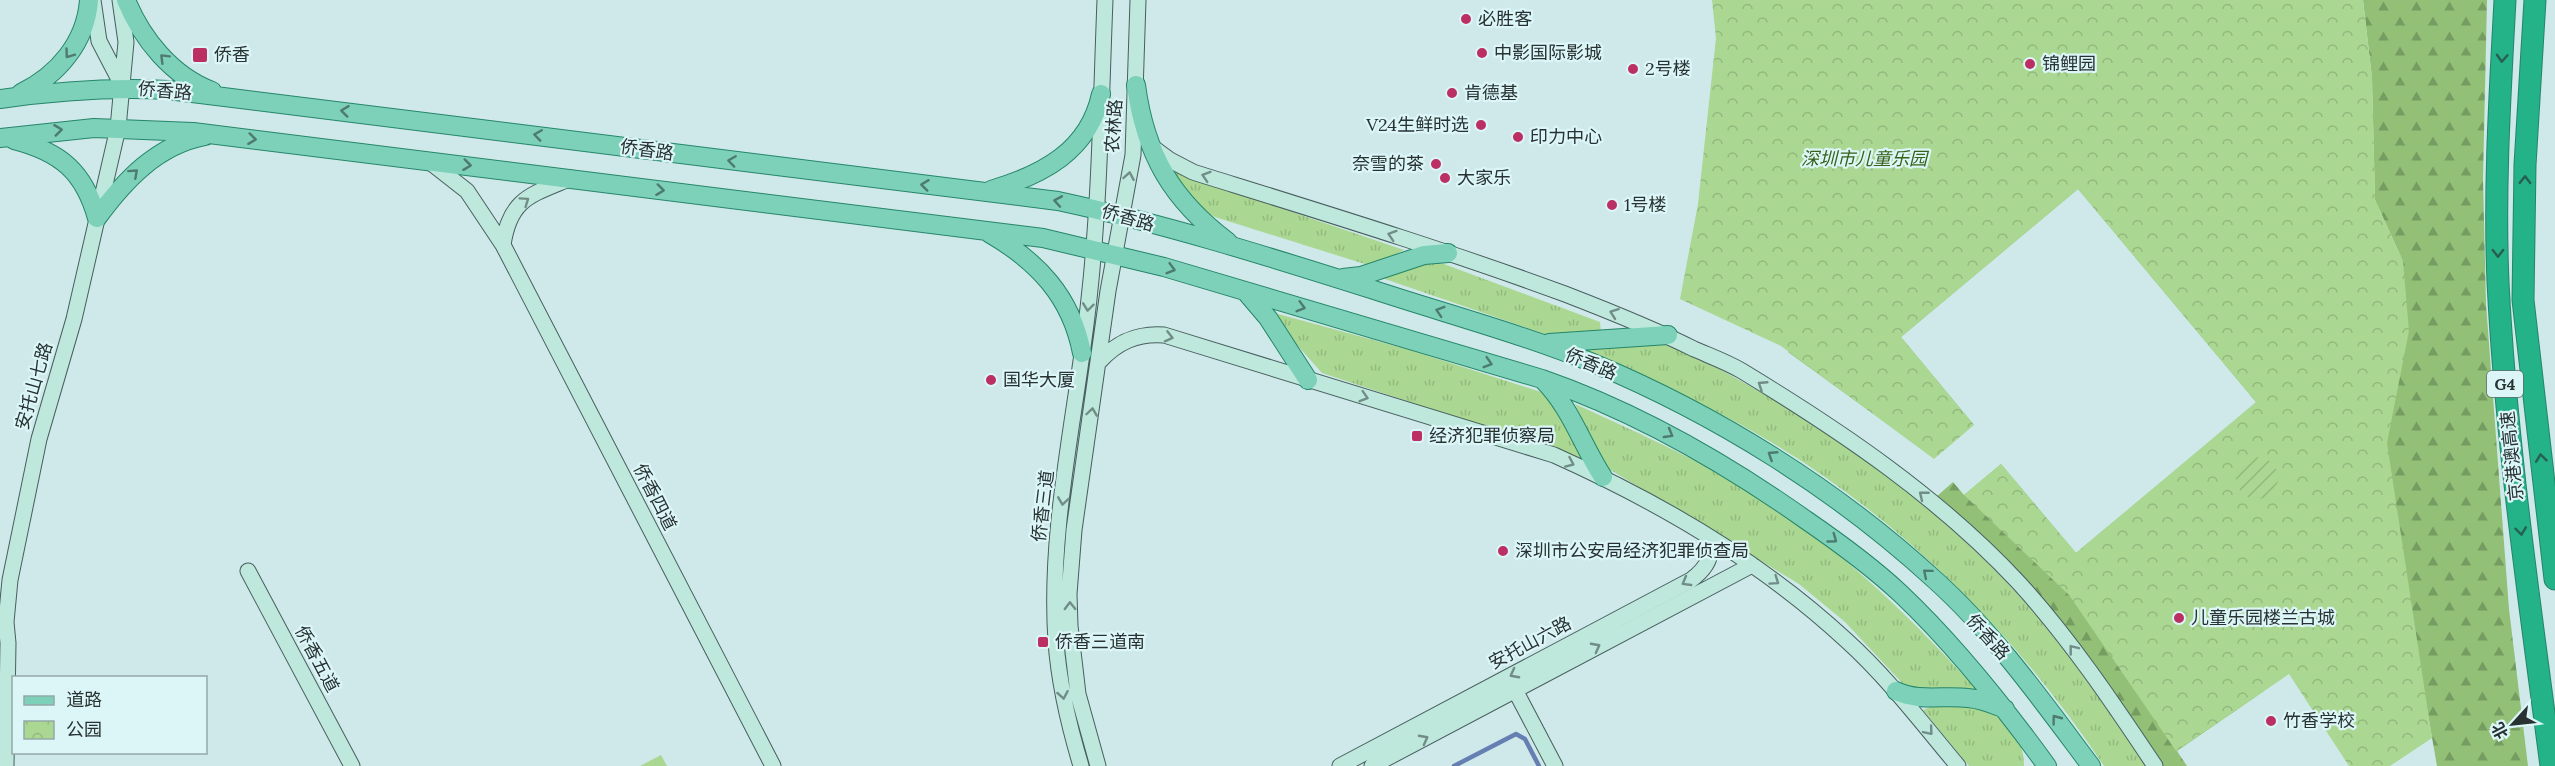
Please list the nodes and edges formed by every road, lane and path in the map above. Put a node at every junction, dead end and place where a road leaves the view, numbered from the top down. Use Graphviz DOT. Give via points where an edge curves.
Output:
graph roads {
  1 [pos="91,0"];
  2 [pos="120,0"];
  3 [pos="126,0"];
  4 [pos="1105,0"];
  5 [pos="1138,0"];
  6 [pos="2505,0"];
  7 [pos="2535,0"];
  8 [pos="1136,85"];
  9 [pos="123,87"];
  10 [pos="1101,94"];
  11 [pos="231,98"];
  12 [pos="4,99"];
  13 [pos="118,128"];
  14 [pos="214,134"];
  15 [pos="2,137"];
  16 [pos="1150,145"];
  17 [pos="426,160"];
  18 [pos="571,178"];
  19 [pos="983,192"];
  20 [pos="1095,209"];
  21 [pos="1122,216"];
  22 [pos="97,218"];
  23 [pos="982,229"];
  24 [pos="503,245"];
  25 [pos="1237,248"];
  26 [pos="1094,249"];
  27 [pos="1448,253"];
  28 [pos="1114,254"];
  29 [pos="1337,278"];
  30 [pos="1245,291"];
  31 [pos="1668,335"];
  32 [pos="1536,342"];
  33 [pos="1082,353"];
  34 [pos="1099,362"];
  35 [pos="1542,379"];
  36 [pos="1308,380"];
  37 [pos="1603,477"];
  38 [pos="1706,535"];
  39 [pos="1752,565"];
  40 [pos="248,571"];
  41 [pos="2555,579"];
  42 [pos="1515,690"];
  43 [pos="1896,691"];
  44 [pos="2006,710"];
  45 [pos="2027,738"];
  46 [pos="6,766"];
  47 [pos="352,766"];
  48 [pos="773,766"];
  49 [pos="1082,766"];
  50 [pos="1098,766"];
  51 [pos="1340,766"];
  52 [pos="1372,766"];
  53 [pos="1555,766"];
  54 [pos="1958,766"];
  55 [pos="2029,766"];
  56 [pos="2047,766"];
  57 [pos="2091,766"];
  58 [pos="2155,766"];
  59 [pos="2551,766"];
  1 -- 9 [label="street" via="99,41"];
  1 -- 12 [label="main road, one-way" via="80,37 70,54 34,86"];
  2 -- 9 [label="street, 安托山七路" via="126,42"];
  11 -- 3 [label="main road, one-way" via="200,87 160,55 144,35"];
  4 -- 10 [label="street, 农林路"];
  5 -- 8 [label="street, 农林路"];
  6 -- 59 [label="highway, 京港澳高速 / G4, one-way" via="2496,164 2498,281 2509,440"];
  41 -- 7 [label="highway, 京港澳高速 / G4, one-way" via="2523,300 2525,165"];
  8 -- 16 [label="main road"];
  21 -- 8 [label="street, 农林路, one-way" via="1133,155"];
  9 -- 11 [label="main road, 侨香路"];
  9 -- 12 [label="main road, 侨香路"];
  9 -- 13 [label="street, 安托山七路"];
  10 -- 19 [label="main road" via="1091,122 1060,159 1037,174"];
  10 -- 20 [label="street, 农林路"];
  19 -- 11 [label="main road, 侨香路, one-way"];
  13 -- 14 [label="main road, 侨香路"];
  15 -- 13 [label="main road, 侨香路, one-way"];
  13 -- 22 [label="street, 安托山七路"];
  14 -- 17 [label="main road, 侨香路, one-way"];
  22 -- 14 [label="main road, one-way" via="117,190 146,163 179,144"];
  15 -- 22 [label="main road" via="34,145 62,161 86,187"];
  16 -- 25 [label="main road" via="1182,201 1203,223"];
  27 -- 16 [label="street, one-way" via="1193,172"];
  17 -- 18 [label="main road, 侨香路, one-way"];
  17 -- 24 [label="street, 侨香四道" via="467,191"];
  18 -- 23 [label="main road, 侨香路, one-way"];
  24 -- 18 [label="street, one-way" via="514,209"];
  20 -- 19 [label="main road, 侨香路, one-way"];
  20 -- 21 [label="main road, 侨香路"];
  20 -- 26 [label="street, 农林路"];
  21 -- 25 [label="main road, 侨香路"];
  21 -- 28 [label="street, 农林路"];
  22 -- 46 [label="street, 安托山七路" via="74,319 39,439 10,580 6,622"];
  23 -- 26 [label="main road, 侨香路"];
  23 -- 33 [label="main road" via="1022,255 1048,279 1071,317"];
  24 -- 48 [label="street, 侨香四道"];
  25 -- 29 [label="main road, 侨香路"];
  26 -- 28 [label="main road, 侨香路"];
  26 -- 33 [label="street, 侨香三道, one-way"];
  27 -- 29 [label="main road" via="1424,255 1361,276"];
  31 -- 27 [label="street, one-way"];
  28 -- 30 [label="main road, 侨香路, one-way"];
  28 -- 34 [label="street, 侨香三道"];
  32 -- 29 [label="main road, 侨香路, one-way"];
  30 -- 35 [label="main road, 侨香路, one-way"];
  30 -- 36 [label="main road" via="1268,318"];
  31 -- 32 [label="main road" via="1562,344"];
  58 -- 31 [label="street, one-way" via="2089,670 2020,584 1956,522 1842,433 1741,370"];
  57 -- 32 [label="main road, 侨香路, one-way" via="1985,631 1936,581 1815,484 1766,451 1652,391"];
  33 -- 49 [label="street, 侨香三道, one-way" via="1055,581 1060,673"];
  34 -- 36 [label="street, one-way" via="1127,340 1164,335"];
  50 -- 34 [label="street, 侨香三道, one-way" via="1077,682 1069,594 1074,530"];
  35 -- 37 [label="main road" via="1566,407"];
  35 -- 44 [label="main road, 侨香路, one-way" via="1645,421 1776,498 1840,543 1899,592 1963,657"];
  36 -- 37 [label="street, one-way" via="1554,455"];
  37 -- 38 [label="street"];
  38 -- 39 [label="street"];
  38 -- 51 [label="street, 安托山六路, one-way" via="1711,549 1707,563 1690,580"];
  42 -- 39 [label="street, 安托山六路, one-way"];
  39 -- 43 [label="street, one-way" via="1818,614"];
  40 -- 47 [label="street, 侨香五道"];
  52 -- 42 [label="street, 安托山六路, one-way"];
  42 -- 53 [label="street"];
  43 -- 44 [label="main road" via="1916,697 1985,700"];
  43 -- 54 [label="street, one-way"];
  44 -- 45 [label="main road, 侨香路"];
  45 -- 55 [label="main road"];
  45 -- 56 [label="main road, 侨香路"];
}
